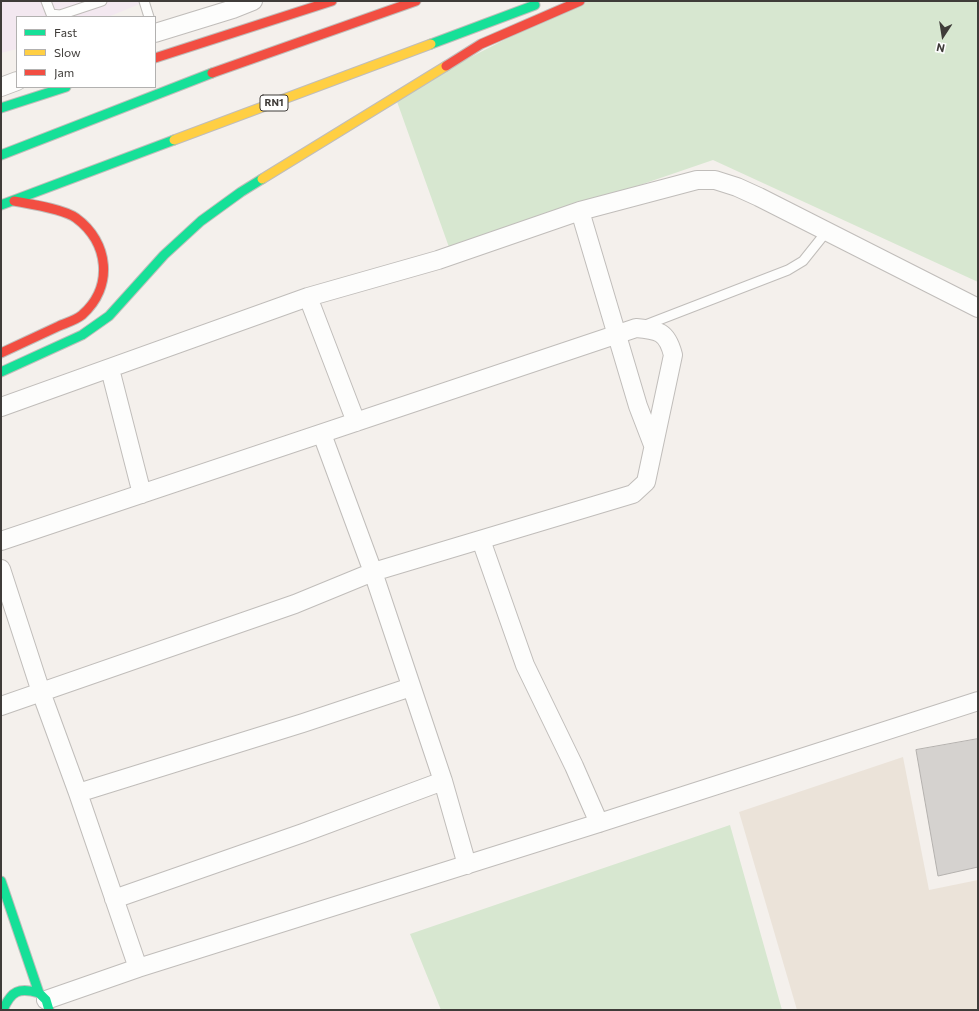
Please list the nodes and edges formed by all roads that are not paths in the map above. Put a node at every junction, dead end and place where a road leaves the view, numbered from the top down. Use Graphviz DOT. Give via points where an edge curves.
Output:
graph roads {
  1 [pos="46,1"];
  2 [pos="144,1"];
  3 [pos="253,1"];
  4 [pos="332,1"];
  5 [pos="416,1"];
  6 [pos="546,1"];
  7 [pos="580,1"];
  8 [pos="97,2"];
  9 [pos="149,16"];
  10 [pos="156,33"];
  11 [pos="156,58"];
  12 [pos="16,81"];
  13 [pos="1,87"];
  14 [pos="63,88"];
  15 [pos="1,108"];
  16 [pos="1,155"];
  17 [pos="14,201"];
  18 [pos="1,205"];
  19 [pos="580,211"];
  20 [pos="827,231"];
  21 [pos="308,297"];
  22 [pos="978,308"];
  23 [pos="636,328"];
  24 [pos="616,335"];
  25 [pos="1,353"];
  26 [pos="110,369"];
  27 [pos="1,372"];
  28 [pos="1,407"];
  29 [pos="356,422"];
  30 [pos="322,434"];
  31 [pos="653,445"];
  32 [pos="142,494"];
  33 [pos="482,540"];
  34 [pos="1,542"];
  35 [pos="1,569"];
  36 [pos="374,572"];
  37 [pos="411,687"];
  38 [pos="41,692"];
  39 [pos="978,701"];
  40 [pos="1,706"];
  41 [pos="443,781"];
  42 [pos="78,793"];
  43 [pos="599,823"];
  44 [pos="467,865"];
  45 [pos="1,881"];
  46 [pos="114,899"];
  47 [pos="138,968"];
  48 [pos="45,1001"];
  49 [pos="3,1010"];
  1 -- 8 [label="lane" via="51,14 60,15"];
  2 -- 9 [label="lane"];
  3 -- 10 [label="street"];
  4 -- 11 [label="main road"];
  5 -- 16 [label="main road" via="192,80"];
  6 -- 17 [label="main road, RN1"];
  7 -- 27 [label="main road" via="481,44 241,192 201,221 164,255 109,316 82,335"];
  12 -- 13 [label="street"];
  14 -- 15 [label="main road"];
  17 -- 18 [label="main road, RN1"];
  17 -- 25 [label="main road" via="53,209 75,217 92,232 102,253 104,276 96,298 81,316"];
  19 -- 20 [label="street" via="697,180 715,180 760,197"];
  19 -- 21 [label="street" via="438,260"];
  19 -- 24 [label="street"];
  20 -- 22 [label="street"];
  20 -- 23 [label="lane" via="803,261 788,270"];
  21 -- 26 [label="street"];
  21 -- 29 [label="street"];
  23 -- 24 [label="street"];
  23 -- 31 [label="street" via="654,330 664,335 672,355"];
  24 -- 29 [label="street"];
  24 -- 31 [label="street"];
  26 -- 28 [label="street"];
  26 -- 32 [label="street"];
  29 -- 30 [label="street"];
  30 -- 32 [label="street"];
  30 -- 36 [label="street"];
  31 -- 33 [label="street" via="646,482 633,494"];
  32 -- 34 [label="street"];
  33 -- 36 [label="street"];
  33 -- 43 [label="street" via="525,665"];
  35 -- 38 [label="street"];
  36 -- 37 [label="street"];
  36 -- 38 [label="street" via="295,604"];
  37 -- 41 [label="street"];
  37 -- 42 [label="street"];
  38 -- 40 [label="street"];
  38 -- 42 [label="street"];
  39 -- 43 [label="street"];
  41 -- 44 [label="street"];
  41 -- 46 [label="street"];
  42 -- 46 [label="street"];
  43 -- 44 [label="street"];
  44 -- 47 [label="street"];
  45 -- 48 [label="main road"];
  46 -- 47 [label="street"];
  47 -- 48 [label="street"];
  48 -- 49 [label="main road" via="27,989 5,997"];
}
